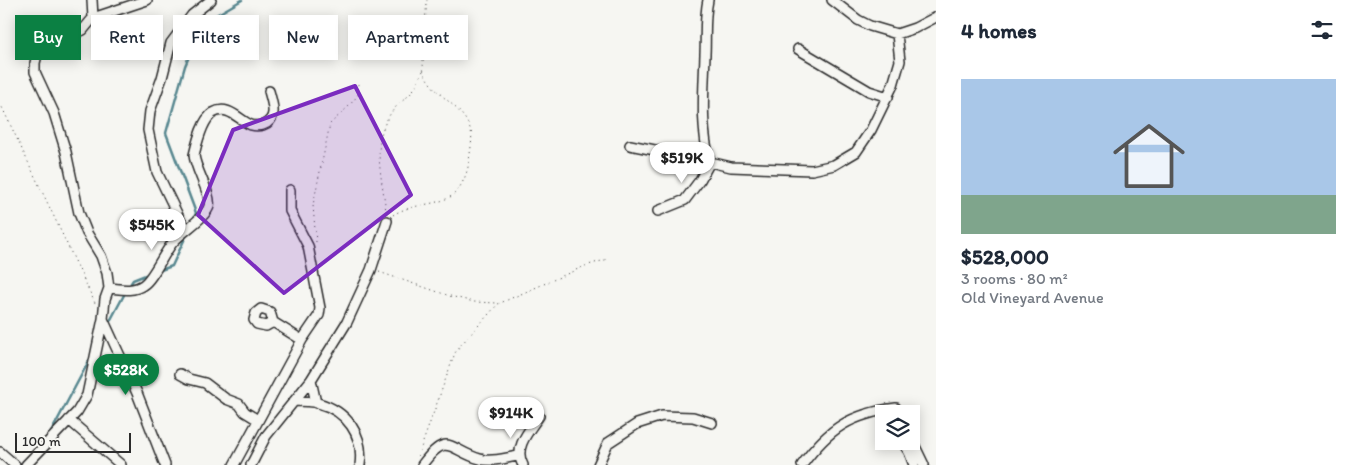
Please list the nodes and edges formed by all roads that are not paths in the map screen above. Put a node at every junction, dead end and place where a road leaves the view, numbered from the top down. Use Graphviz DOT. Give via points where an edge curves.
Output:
graph roads {
  1 [pos="92,0"];
  2 [pos="147,0"];
  3 [pos="211,0"];
  4 [pos="708,0"];
  5 [pos="832,0"];
  6 [pos="94,15"];
  7 [pos="103,15"];
  8 [pos="936,17"];
  9 [pos="91,22"];
  10 [pos="897,34"];
  11 [pos="798,49"];
  12 [pos="269,91"];
  13 [pos="888,97"];
  14 [pos="630,145"];
  15 [pos="710,162"];
  16 [pos="290,190"];
  17 [pos="658,210"];
  18 [pos="387,221"];
  19 [pos="185,230"];
  20 [pos="109,288"];
  21 [pos="103,318"];
  22 [pos="273,322"];
  23 [pos="302,340"];
  24 [pos="180,374"];
  25 [pos="311,380"];
  26 [pos="294,401"];
  27 [pos="316,402"];
  28 [pos="875,411"];
  29 [pos="539,416"];
  30 [pos="69,420"];
  31 [pos="258,420"];
  32 [pos="712,423"];
  33 [pos="906,450"];
  34 [pos="917,450"];
  35 [pos="0,452"];
  36 [pos="519,456"];
  37 [pos="420,461"];
  38 [pos="15,465"];
  39 [pos="26,465"];
  40 [pos="121,465"];
  41 [pos="165,465"];
  42 [pos="234,465"];
  43 [pos="251,465"];
  44 [pos="360,465"];
  45 [pos="523,465"];
  46 [pos="598,465"];
  47 [pos="802,465"];
  48 [pos="914,465"];
  49 [pos="924,465"];
  1 -- 6 [label="street"];
  2 -- 7 [label="street"];
  3 -- 19 [label="street" via="192,15 171,43 150,111 148,130 157,172"];
  4 -- 15 [label="street" via="704,19 703,106 705,144"];
  5 -- 10 [label="street" via="858,20"];
  8 -- 10 [label="street"];
  9 -- 20 [label="street" via="84,30 46,46 34,63 66,152 78,213 101,256"];
  10 -- 13 [label="street" via="900,61"];
  11 -- 13 [label="street" via="870,91"];
  12 -- 19 [label="street" via="273,115 262,125 250,125 226,110 214,113 206,122 194,155 210,202 206,213"];
  13 -- 15 [label="street" via="856,152 834,165 812,170 731,167"];
  14 -- 15 [label="street"];
  15 -- 17 [label="street" via="685,200"];
  16 -- 23 [label="street" via="290,211 308,246 320,308 319,315"];
  18 -- 25 [label="street" via="371,270 348,322"];
  19 -- 20 [label="street" via="165,252 143,286 132,290"];
  20 -- 21 [label="street"];
  21 -- 30 [label="street" via="86,395"];
  21 -- 41 [label="street"];
  22 -- 23 [label="street"];
  23 -- 31 [label="street"];
  24 -- 31 [label="street" via="205,383"];
  25 -- 26 [label="street"];
  25 -- 27 [label="street"];
  26 -- 27 [label="street"];
  26 -- 43 [label="street" via="266,436"];
  27 -- 44 [label="street" via="343,416 356,432 361,447"];
  28 -- 47 [label="street" via="837,428 817,445"];
  29 -- 36 [label="street" via="520,446"];
  30 -- 39 [label="street"];
  30 -- 40 [label="street"];
  31 -- 42 [label="street"];
  32 -- 46 [label="street" via="693,417 662,416 637,424 608,443"];
  33 -- 48 [label="street"];
  34 -- 49 [label="street"];
  35 -- 38 [label="street"];
  36 -- 37 [label="street" via="481,460 446,445"];
  36 -- 45 [label="street"];
}
